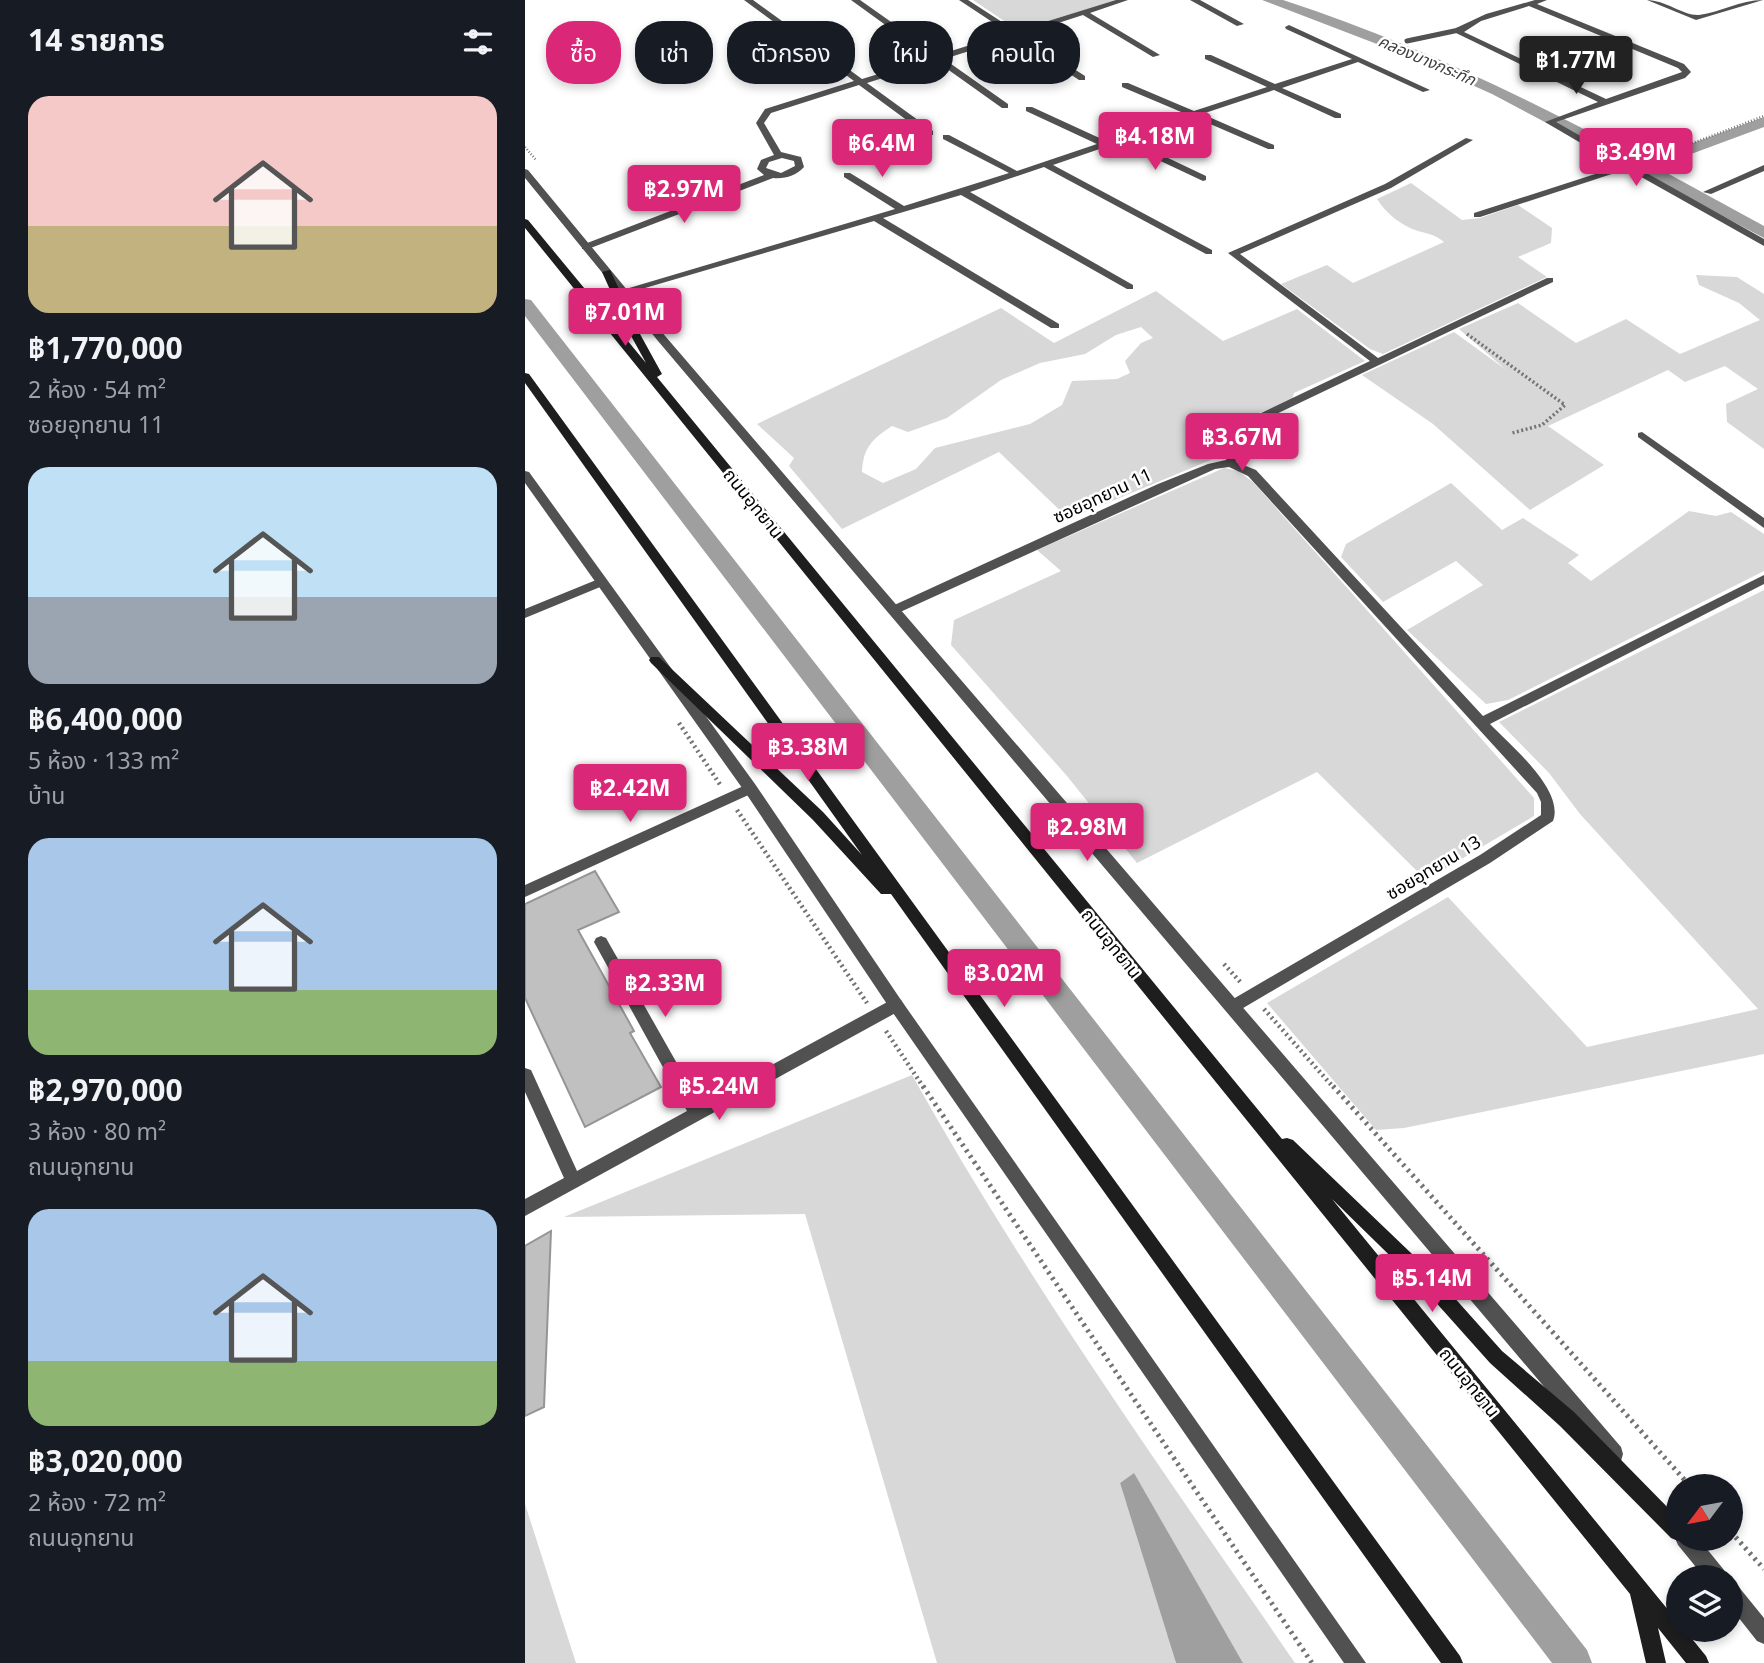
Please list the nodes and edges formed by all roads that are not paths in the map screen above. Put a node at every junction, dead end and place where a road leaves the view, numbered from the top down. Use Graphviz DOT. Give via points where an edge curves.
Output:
graph roads {
  1 [pos="748,0"];
  2 [pos="855,0"];
  3 [pos="963,0"];
  4 [pos="1124,0"];
  5 [pos="1194,0"];
  6 [pos="1543,0"];
  7 [pos="1651,0"];
  8 [pos="1759,0"];
  9 [pos="1530,4"];
  10 [pos="1085,13"];
  11 [pos="885,21"];
  12 [pos="995,21"];
  13 [pos="1058,21"];
  14 [pos="1240,24"];
  15 [pos="1289,27"];
  16 [pos="1459,30"];
  17 [pos="1406,41"];
  18 [pos="1156,55"];
  19 [pos="1208,57"];
  20 [pos="1359,59"];
  21 [pos="953,69"];
  22 [pos="869,79"];
  23 [pos="860,82"];
  24 [pos="1125,85"];
  25 [pos="1275,87"];
  26 [pos="1426,90"];
  27 [pos="1605,102"];
  28 [pos="1005,106"];
  29 [pos="1029,109"];
  30 [pos="1194,114"];
  31 [pos="1338,116"];
  32 [pos="930,133"];
  33 [pos="946,137"];
  34 [pos="1121,139"];
  35 [pos="1469,140"];
  36 [pos="1105,144"];
  37 [pos="1271,147"];
  38 [pos="779,156"];
  39 [pos="1651,159"];
  40 [pos="1045,164"];
  41 [pos="1630,166"];
  42 [pos="1764,169"];
  43 [pos="525,172"];
  44 [pos="1017,174"];
  45 [pos="771,175"];
  46 [pos="847,175"];
  47 [pos="1203,178"];
  48 [pos="962,192"];
  49 [pos="1708,192"];
  50 [pos="902,209"];
  51 [pos="1477,215"];
  52 [pos="875,217"];
  53 [pos="525,222"];
  54 [pos="1764,243"];
  55 [pos="585,247"];
  56 [pos="1209,252"];
  57 [pos="607,272"];
  58 [pos="1551,281"];
  59 [pos="1130,287"];
  60 [pos="624,291"];
  61 [pos="1055,326"];
  62 [pos="1377,362"];
  63 [pos="525,376"];
  64 [pos="676,408"];
  65 [pos="1641,435"];
  66 [pos="1230,463"];
  67 [pos="525,475"];
  68 [pos="1764,524"];
  69 [pos="1764,579"];
  70 [pos="601,582"];
  71 [pos="894,610"];
  72 [pos="525,614"];
  73 [pos="656,660"];
  74 [pos="1483,722"];
  75 [pos="750,788"];
  76 [pos="525,891"];
  77 [pos="929,937"];
  78 [pos="601,942"];
  79 [pos="896,1005"];
  80 [pos="1233,1007"];
  81 [pos="1214,1068"];
  82 [pos="525,1075"];
  83 [pos="696,1113"];
  84 [pos="573,1180"];
  85 [pos="525,1209"];
  86 [pos="1666,1516"];
  87 [pos="1666,1519"];
  88 [pos="1695,1551"];
  89 [pos="1707,1565"];
  90 [pos="1639,1590"];
  91 [pos="1743,1608"];
  92 [pos="1764,1634"];
  93 [pos="1356,1663"];
  94 [pos="1453,1663"];
  95 [pos="1656,1663"];
  96 [pos="1699,1663"];
  1 -- 23 [label="street"];
  2 -- 11 [label="street"];
  3 -- 12 [label="street"];
  4 -- 10 [label="street"];
  5 -- 14 [label="street"];
  6 -- 9 [label="street"];
  7 -- 8 [label="street" via="1696,18"];
  9 -- 16 [label="street"];
  9 -- 27 [label="street" via="1687,72"];
  10 -- 13 [label="street"];
  10 -- 18 [label="street"];
  15 -- 20 [label="street"];
  16 -- 17 [label="lane"];
  16 -- 27 [label="street"];
  19 -- 25 [label="street"];
  20 -- 25 [label="street"];
  20 -- 26 [label="street"];
  21 -- 28 [label="street"];
  22 -- 23 [label="street"];
  23 -- 32 [label="street"];
  23 -- 38 [label="street" via="768,111 761,123"];
  24 -- 30 [label="street"];
  25 -- 30 [label="street"];
  25 -- 31 [label="street"];
  27 -- 41 [label="street" via="1549,123"];
  29 -- 36 [label="street"];
  30 -- 34 [label="street"];
  30 -- 37 [label="street"];
  33 -- 44 [label="street"];
  34 -- 36 [label="street"];
  34 -- 47 [label="street"];
  35 -- 62 [label="street" via="1388,186 1233,253"];
  36 -- 40 [label="street"];
  38 -- 45 [label="street" via="761,164"];
  38 -- 45 [label="street" via="798,159 800,167 789,174"];
  39 -- 41 [label="street"];
  40 -- 44 [label="street"];
  40 -- 56 [label="street"];
  41 -- 51 [label="street"];
  41 -- 54 [label="street"];
  42 -- 49 [label="street"];
  43 -- 55 [label="street, ถนนอุทยาน"];
  44 -- 48 [label="street"];
  45 -- 55 [label="street"];
  46 -- 50 [label="street"];
  48 -- 50 [label="street"];
  48 -- 59 [label="street"];
  50 -- 52 [label="street"];
  52 -- 60 [label="street"];
  52 -- 61 [label="street"];
  53 -- 64 [label="main road, ถนนอุทยาน"];
  55 -- 57 [label="street, ถนนอุทยาน"];
  57 -- 60 [label="street, ถนนอุทยาน"];
  57 -- 64 [label="main road"];
  58 -- 62 [label="street"];
  60 -- 71 [label="street, ถนนอุทยาน"];
  62 -- 66 [label="street" via="1240,427 1238,449"];
  63 -- 77 [label="main road"];
  64 -- 81 [label="main road, ถนนอุทยาน"];
  65 -- 68 [label="street"];
  66 -- 71 [label="street, ซอยอุทยาน 11" via="1162,487"];
  66 -- 74 [label="street, ซอยอุทยาน 13" via="1252,473"];
  67 -- 70 [label="street"];
  69 -- 74 [label="street"];
  70 -- 72 [label="street"];
  70 -- 73 [label="street"];
  71 -- 80 [label="street, ถนนอุทยาน"];
  73 -- 75 [label="street"];
  73 -- 77 [label="main road" via="818,816"];
  74 -- 80 [label="street, ซอยอุทยาน 13" via="1543,790 1548,817"];
  75 -- 76 [label="street"];
  75 -- 79 [label="street"];
  77 -- 94 [label="main road"];
  78 -- 83 [label="street"];
  79 -- 83 [label="street"];
  79 -- 93 [label="street"];
  80 -- 86 [label="street, ถนนอุทยาน"];
  81 -- 87 [label="main road" via="1317,1176 1429,1282 1496,1357 1567,1419"];
  81 -- 90 [label="main road, ถนนอุทยาน"];
  82 -- 84 [label="street"];
  83 -- 84 [label="street"];
  84 -- 85 [label="street"];
  88 -- 89 [label="street, ถนนอุทยาน"];
  90 -- 95 [label="main road"];
  90 -- 96 [label="main road, ถนนอุทยาน"];
  91 -- 92 [label="street"];
}
